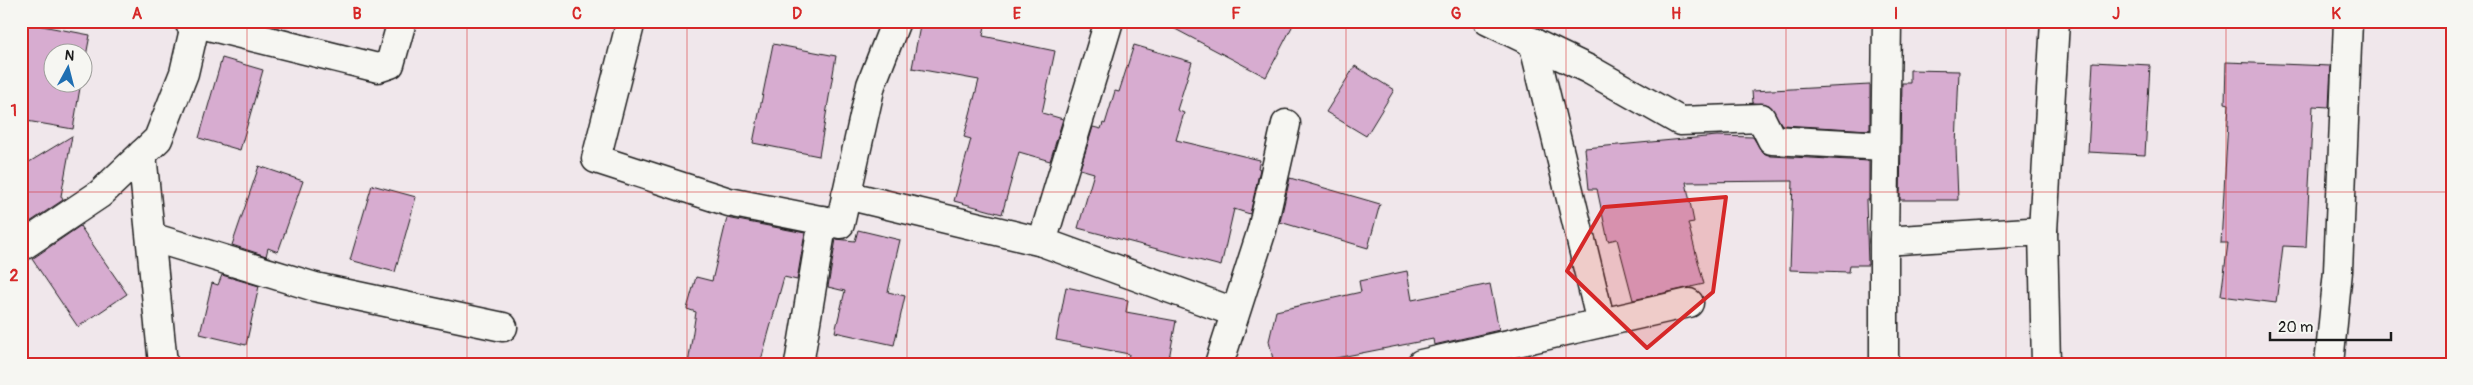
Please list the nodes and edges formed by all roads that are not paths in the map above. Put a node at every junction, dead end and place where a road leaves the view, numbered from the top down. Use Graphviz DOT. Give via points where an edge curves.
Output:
graph roads {
  1 [pos="402,21"];
  2 [pos="631,21"];
  3 [pos="896,21"];
  4 [pos="1109,21"];
  5 [pos="1488,21"];
  6 [pos="1887,21"];
  7 [pos="2055,21"];
  8 [pos="2348,21"];
  9 [pos="193,22"];
  10 [pos="1533,42"];
  11 [pos="1286,124"];
  12 [pos="1885,146"];
  13 [pos="142,154"];
  14 [pos="846,195"];
  15 [pos="823,220"];
  16 [pos="2043,231"];
  17 [pos="151,237"];
  18 [pos="1884,241"];
  19 [pos="1042,242"];
  20 [pos="21,247"];
  21 [pos="1690,304"];
  22 [pos="1234,312"];
  23 [pos="1602,323"];
  24 [pos="503,327"];
  25 [pos="1496,356"];
  26 [pos="163,364"];
  27 [pos="799,364"];
  28 [pos="1219,364"];
  29 [pos="1421,364"];
  30 [pos="1884,364"];
  31 [pos="2046,364"];
  32 [pos="2329,364"];
  1 -- 9 [label="street" via="390,64 378,68"];
  2 -- 15 [label="street" via="596,159 728,202"];
  3 -- 14 [label="street" via="871,85"];
  4 -- 19 [label="street"];
  5 -- 10 [label="street"];
  6 -- 12 [label="street"];
  7 -- 16 [label="street"];
  8 -- 32 [label="street" via="2338,271"];
  9 -- 13 [label="street" via="184,72 158,138"];
  10 -- 12 [label="street" via="1680,121 1761,118 1772,140"];
  10 -- 23 [label="street"];
  11 -- 22 [label="street" via="1262,230"];
  12 -- 18 [label="street"];
  13 -- 17 [label="street"];
  13 -- 20 [label="street" via="100,194"];
  14 -- 15 [label="street" via="840,224"];
  14 -- 19 [label="street"];
  15 -- 27 [label="street"];
  16 -- 18 [label="street"];
  16 -- 31 [label="street"];
  17 -- 24 [label="street" via="315,287"];
  17 -- 26 [label="street"];
  18 -- 30 [label="street"];
  19 -- 22 [label="street"];
  21 -- 23 [label="street"];
  22 -- 28 [label="street"];
  23 -- 25 [label="street"];
  25 -- 29 [label="street"];
}
